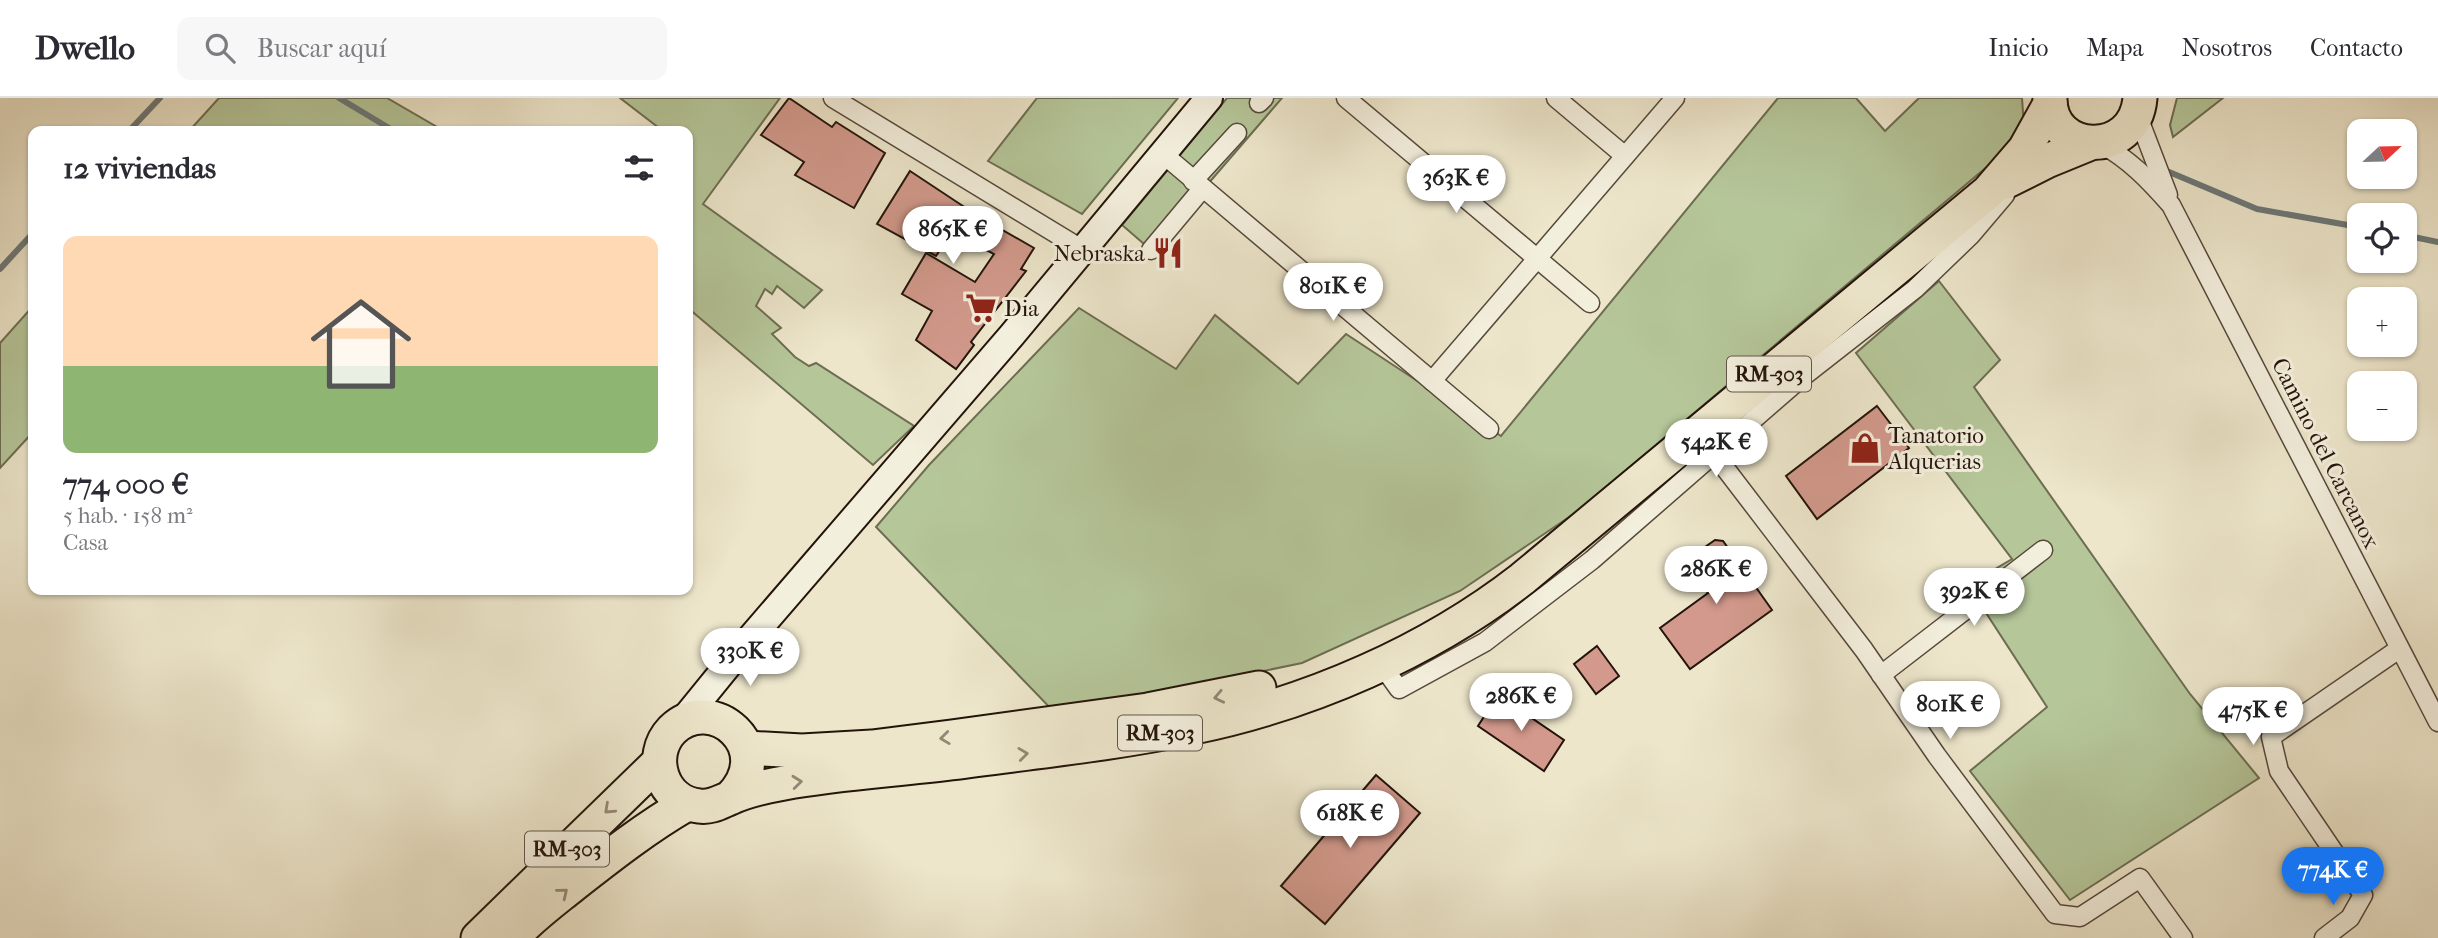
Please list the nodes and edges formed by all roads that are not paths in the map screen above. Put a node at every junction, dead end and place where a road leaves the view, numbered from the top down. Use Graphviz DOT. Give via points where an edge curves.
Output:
graph roads {
  1 [pos="833,98"];
  2 [pos="1209,98"];
  3 [pos="1346,98"];
  4 [pos="1556,98"];
  5 [pos="1675,98"];
  6 [pos="2049,100"];
  7 [pos="2141,103"];
  8 [pos="1237,133"];
  9 [pos="2095,143"];
  10 [pos="1163,154"];
  11 [pos="1625,156"];
  12 [pos="2027,170"];
  13 [pos="1197,185"];
  14 [pos="1988,192"];
  15 [pos="2171,205"];
  16 [pos="1083,250"];
  17 [pos="1151,250"];
  18 [pos="1537,258"];
  19 [pos="1590,303"];
  20 [pos="1432,381"];
  21 [pos="1489,429"];
  22 [pos="1715,455"];
  23 [pos="2043,550"];
  24 [pos="1550,555"];
  25 [pos="742,648"];
  26 [pos="2399,649"];
  27 [pos="1381,664"];
  28 [pos="1881,675"];
  29 [pos="2438,722"];
  30 [pos="681,723"];
  31 [pos="737,737"];
  32 [pos="659,762"];
  33 [pos="731,797"];
  34 [pos="687,804"];
  35 [pos="478,938"];
  36 [pos="512,938"];
  37 [pos="2183,938"];
  38 [pos="2325,938"];
  1 -- 16 [label="street"];
  2 -- 10 [label="street"];
  3 -- 18 [label="street"];
  4 -- 11 [label="street"];
  5 -- 11 [label="street"];
  6 -- 9 [label="highway, RM-303" via="2059,126 2079,140"];
  6 -- 14 [label="highway, RM-303" via="2025,149"];
  7 -- 9 [label="highway, RM-303" via="2123,134"];
  7 -- 15 [label="street"];
  8 -- 13 [label="street"];
  9 -- 12 [label="highway, RM-303"];
  9 -- 15 [label="street" via="2124,157"];
  10 -- 13 [label="street"];
  10 -- 16 [label="street"];
  11 -- 18 [label="street"];
  12 -- 14 [label="highway, RM-303"];
  12 -- 22 [label="street" via="1915,289 1800,379"];
  13 -- 17 [label="street"];
  13 -- 20 [label="street"];
  14 -- 24 [label="highway, RM-303"];
  15 -- 26 [label="street, Camino del Carcanox"];
  16 -- 25 [label="street"];
  18 -- 19 [label="street"];
  18 -- 20 [label="street"];
  20 -- 21 [label="street"];
  22 -- 27 [label="street" via="1592,560 1485,642 1399,689"];
  22 -- 28 [label="street"];
  23 -- 28 [label="street"];
  24 -- 27 [label="highway, RM-303" via="1475,613"];
  24 -- 31 [label="highway, RM-303, one-way" via="1496,588 1393,639 1242,692 1148,710 872,747 802,751"];
  25 -- 30 [label="street"];
  25 -- 31 [label="street" via="724,694"];
  26 -- 29 [label="street, Camino del Carcanox"];
  26 -- 38 [label="street" via="2271,737 2279,771 2363,895 2350,918"];
  33 -- 27 [label="highway, RM-303, one-way" via="785,783 1068,748 1195,727 1300,696"];
  28 -- 37 [label="street" via="2055,914 2080,917 2140,878"];
  30 -- 31 [label="highway, RM-303" via="705,718"];
  30 -- 32 [label="highway, RM-303" via="665,740"];
  31 -- 33 [label="highway" via="748,762 740,788"];
  32 -- 34 [label="highway" via="667,787"];
  32 -- 35 [label="highway, RM-303, one-way"];
  33 -- 34 [label="highway, RM-303" via="710,806"];
  36 -- 34 [label="highway, RM-303, one-way" via="601,863"];
}
